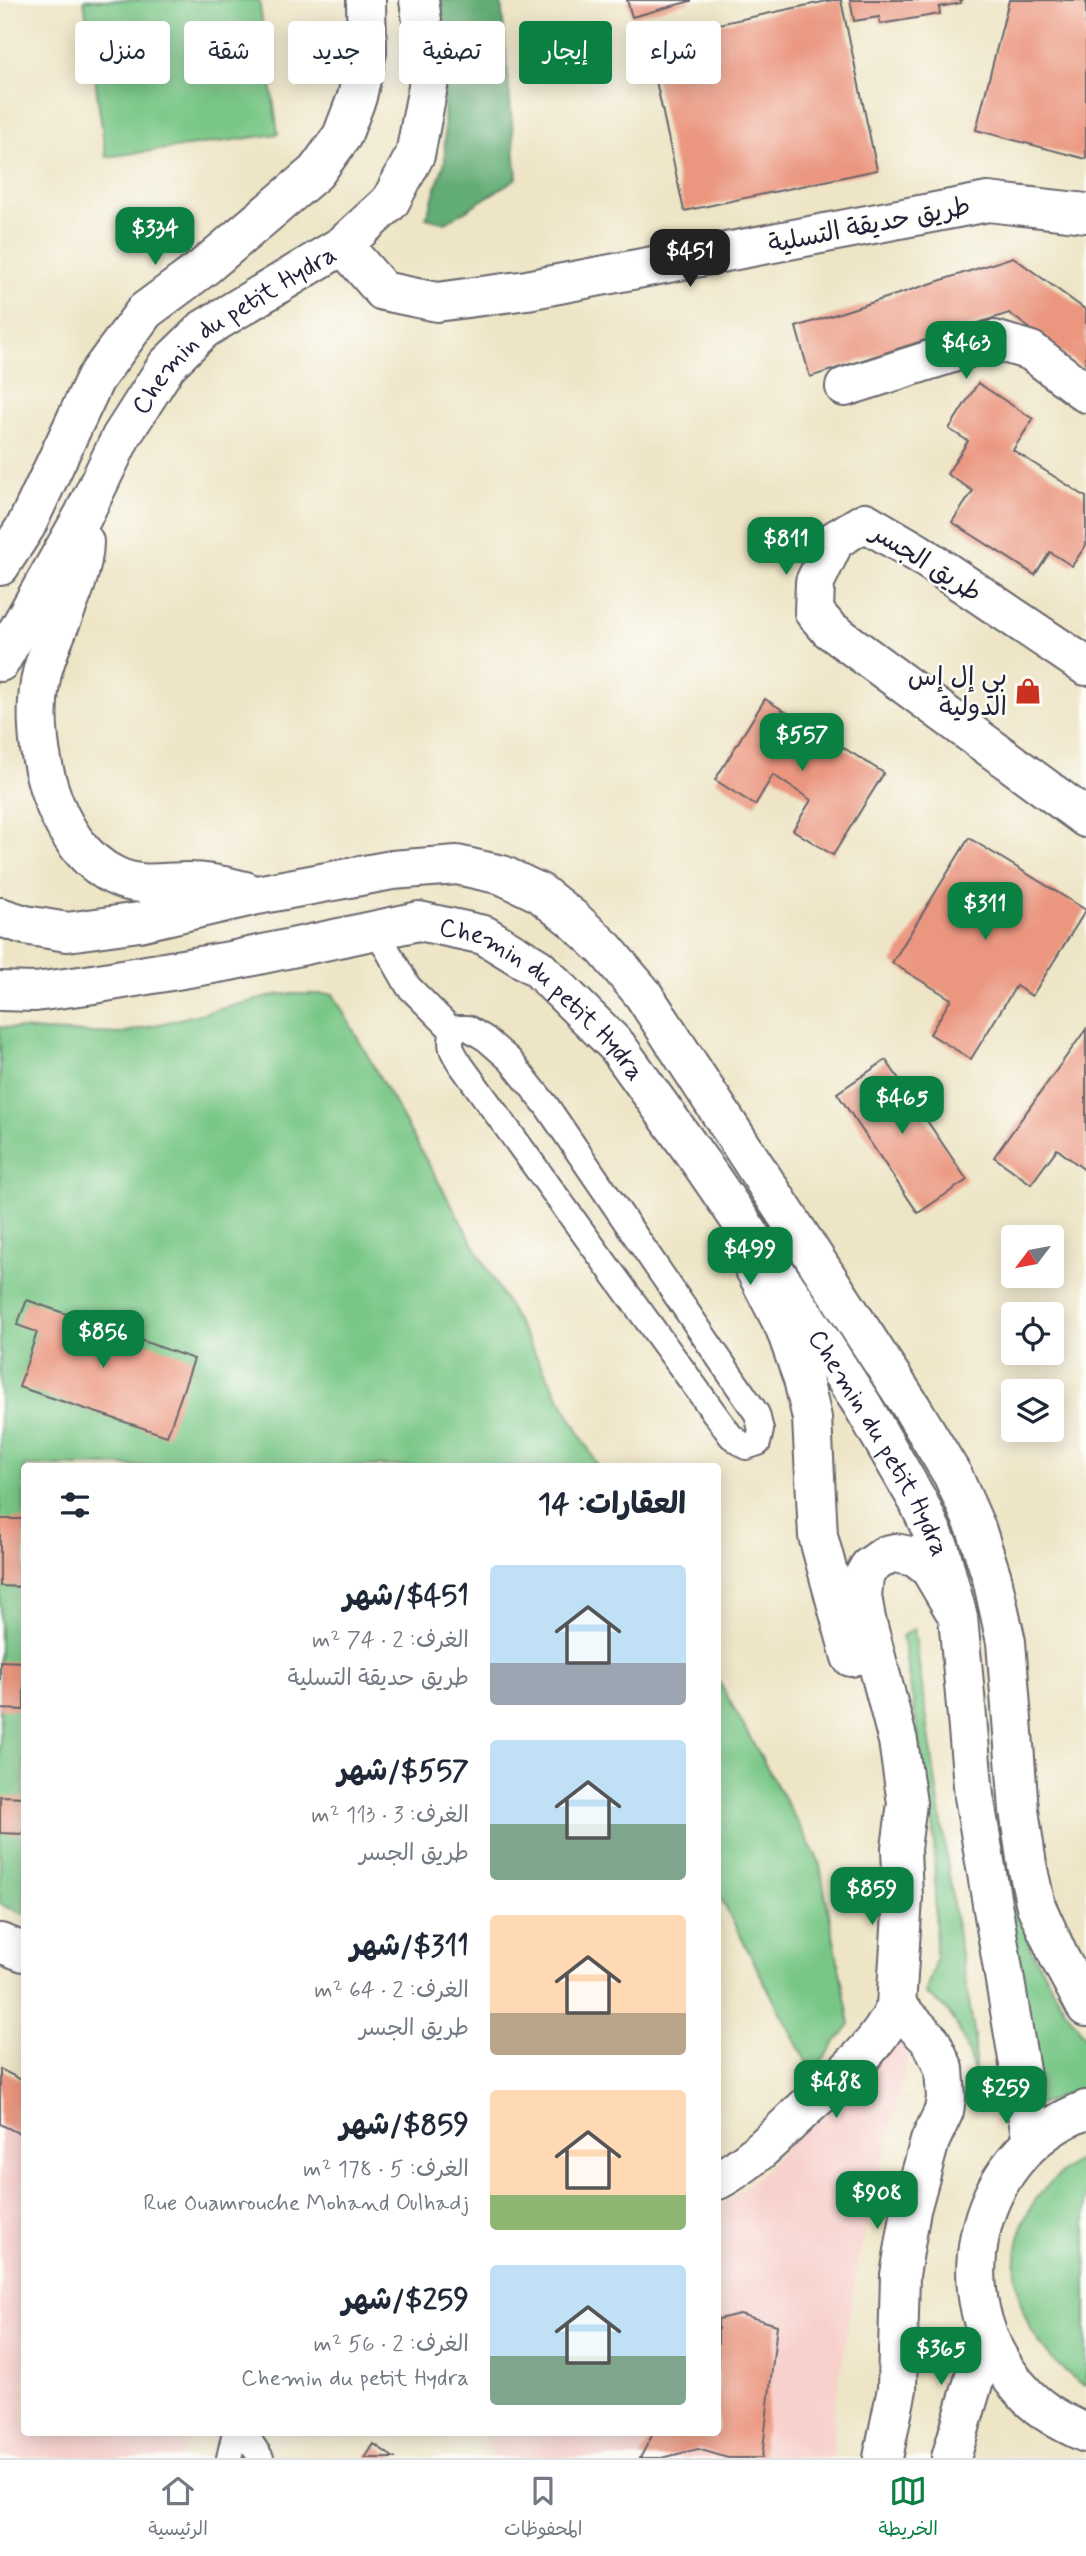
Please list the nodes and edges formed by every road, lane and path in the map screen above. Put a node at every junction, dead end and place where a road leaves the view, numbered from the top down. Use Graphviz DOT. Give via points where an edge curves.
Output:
graph roads {
  1 [pos="366,0"];
  2 [pos="419,0"];
  3 [pos="1086,214"];
  4 [pos="343,245"];
  5 [pos="845,387"];
  6 [pos="1086,393"];
  7 [pos="83,516"];
  8 [pos="0,566"];
  9 [pos="0,662"];
  10 [pos="1086,666"];
  11 [pos="1086,818"];
  12 [pos="257,895"];
  13 [pos="0,917"];
  14 [pos="376,930"];
  15 [pos="0,991"];
  16 [pos="453,1031"];
  17 [pos="703,1166"];
  18 [pos="958,1616"];
  19 [pos="901,1848"];
  20 [pos="0,1943"];
  21 [pos="21,1951"];
  22 [pos="896,2006"];
  23 [pos="1086,2007"];
  24 [pos="1086,2110"];
  25 [pos="1032,2142"];
  26 [pos="721,2178"];
  27 [pos="984,2328"];
  28 [pos="1086,2433"];
  29 [pos="234,2436"];
  30 [pos="247,2436"];
  31 [pos="229,2458"];
  32 [pos="261,2458"];
  33 [pos="883,2458"];
  34 [pos="951,2458"];
  1 -- 8 [label="main road" via="367,52 358,97 342,136 316,172 145,311 95,379 26,526"];
  2 -- 4 [label="main road, Chemin du petit Hydra" via="430,76 415,155 390,202"];
  3 -- 4 [label="main road, طريق حديقة التسلية" via="988,202 527,290 437,302 383,291"];
  4 -- 7 [label="main road, Chemin du petit Hydra" via="204,329 167,365 121,437"];
  5 -- 6 [label="main road" via="995,341 1031,351"];
  7 -- 9 [label="main road, Chemin du petit Hydra"];
  7 -- 12 [label="main road" via="80,570 42,674 37,709 47,789 87,855 113,875 138,884 213,884"];
  10 -- 11 [label="main road, طريق الجسر" via="865,522 835,540 815,582 814,612 829,629"];
  12 -- 13 [label="main road, Chemin du petit Hydra" via="139,922 67,932"];
  12 -- 23 [label="main road, Chemin du petit Hydra" via="391,870 457,865 502,874 540,893 574,920 643,994 953,1476 992,1578 1006,1642 1019,1811 1037,1906"];
  14 -- 15 [label="main road, Chemin du petit Hydra" via="100,983 35,992"];
  14 -- 16 [label="lane" via="408,986"];
  14 -- 17 [label="main road, Chemin du petit Hydra" via="419,921 484,935 538,968 617,1046"];
  16 -- 16 [label="lane" via="468,1028 479,1033 510,1060 546,1105 753,1407 761,1421 758,1443 741,1445 722,1424 461,1065 450,1047"];
  17 -- 18 [label="main road, Chemin du petit Hydra" via="893,1454 940,1549"];
  17 -- 19 [label="main road" via="785,1328 803,1379 811,1418 818,1536"];
  18 -- 19 [label="main road" via="930,1569 915,1557 886,1555 864,1576 866,1619 898,1741 907,1803"];
  18 -- 25 [label="main road, Chemin du petit Hydra" via="974,1796"];
  19 -- 22 [label="main road" via="903,1898"];
  20 -- 21 [label="main road"];
  22 -- 26 [label="main road" via="890,2021 855,2062 757,2153"];
  22 -- 33 [label="main road" via="931,2041 944,2069 946,2098 909,2223 900,2275 897,2389"];
  24 -- 25 [label="main road"];
  25 -- 27 [label="main road" via="1006,2172 986,2208 977,2247 976,2288"];
  27 -- 28 [label="main road" via="1002,2365 1028,2397 1060,2421"];
  27 -- 34 [label="main road"];
  29 -- 31 [label="lane"];
  30 -- 32 [label="lane"];
}
